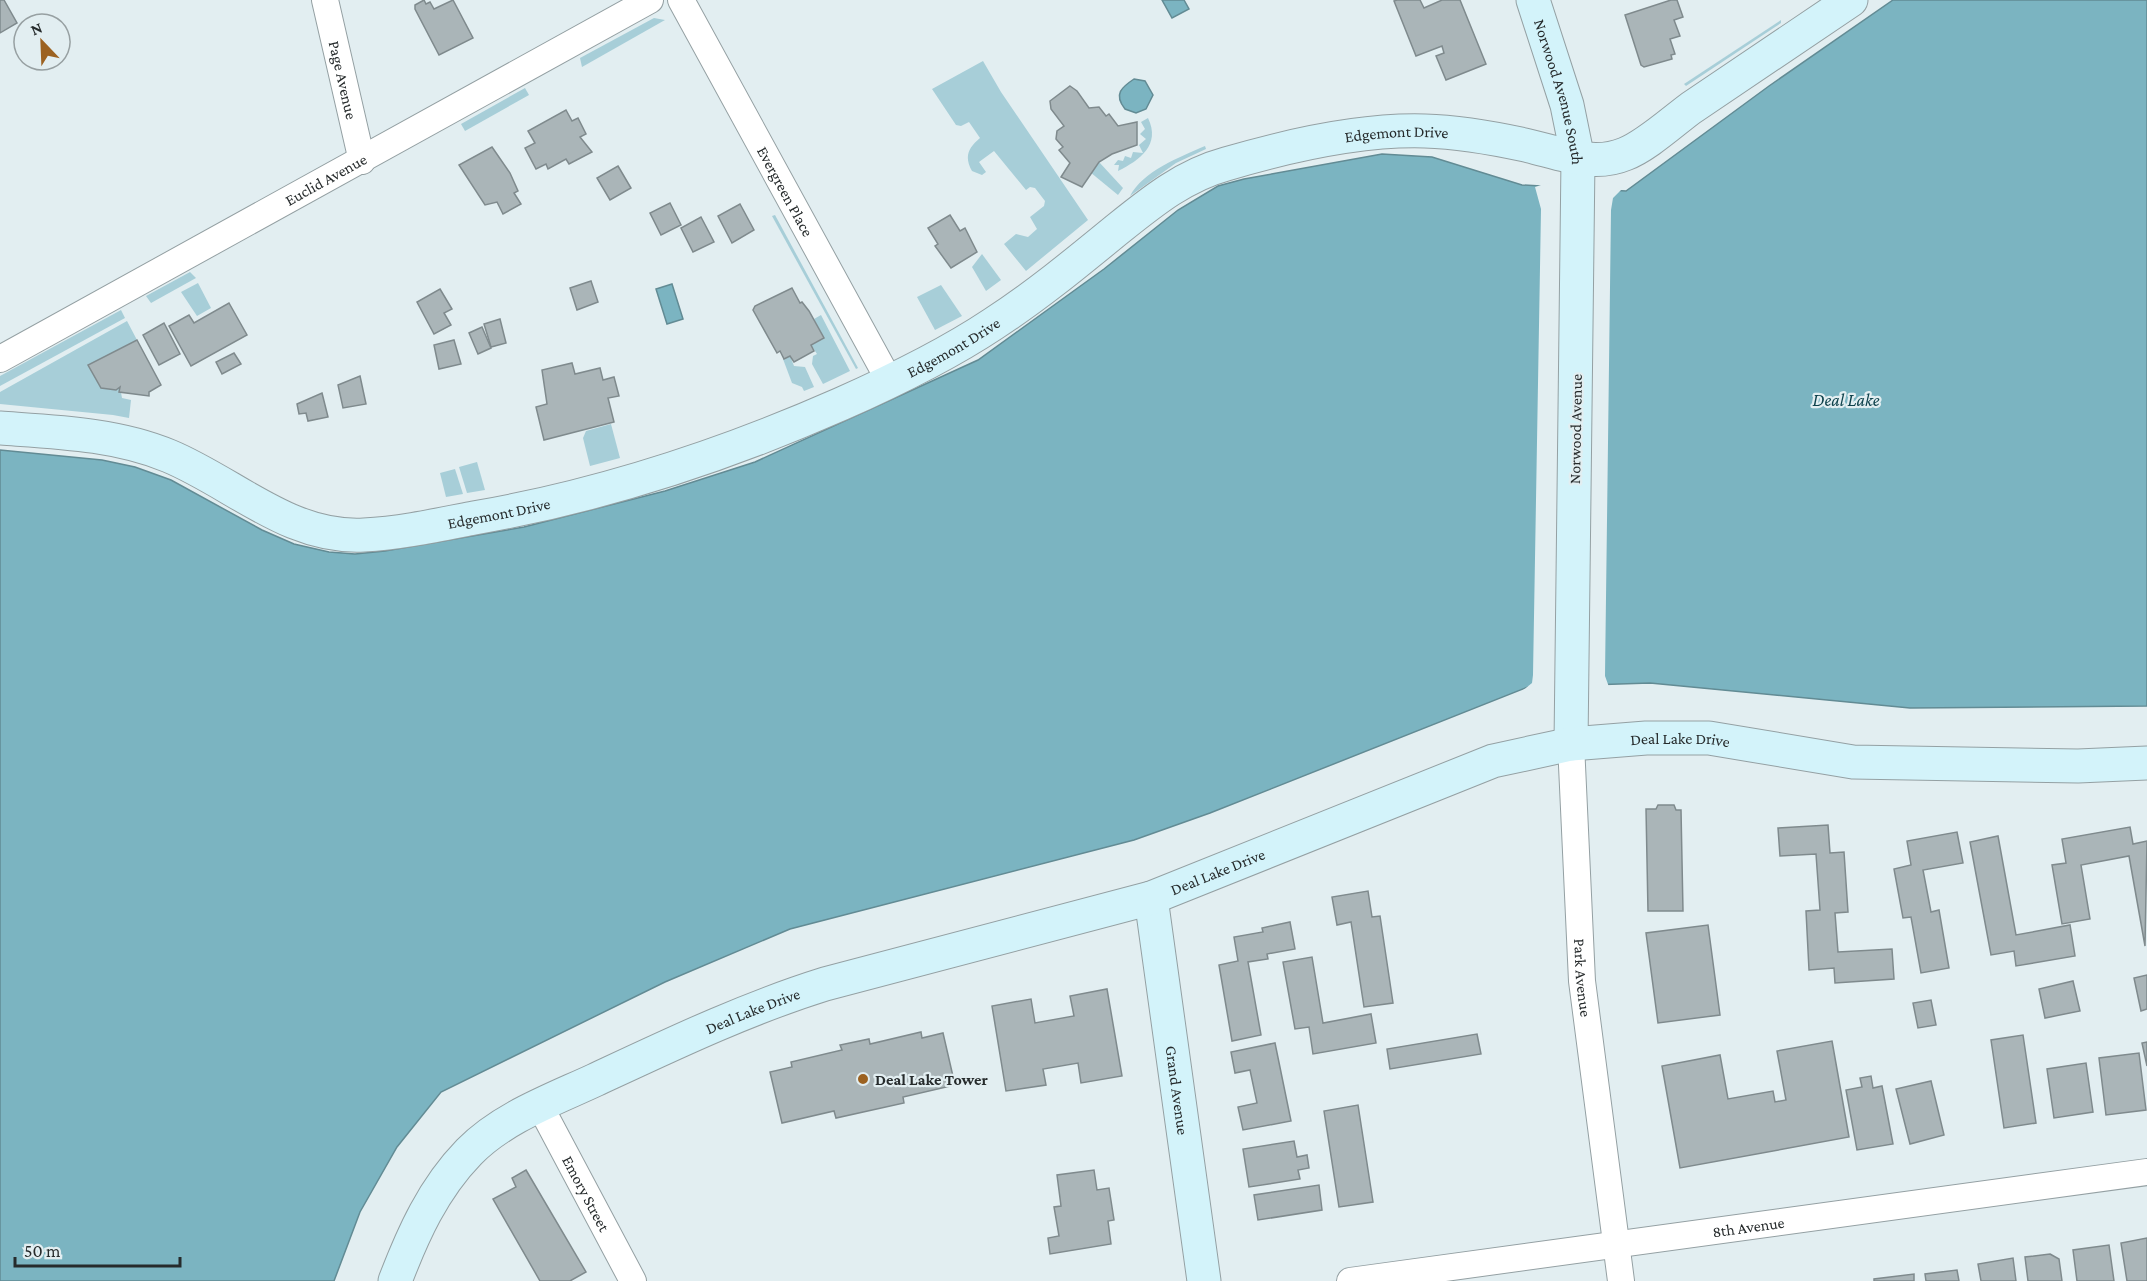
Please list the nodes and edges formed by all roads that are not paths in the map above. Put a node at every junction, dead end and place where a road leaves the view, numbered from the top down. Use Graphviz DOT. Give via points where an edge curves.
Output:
graph roads {
  1 [pos="325,0"];
  2 [pos="650,0"];
  3 [pos="681,0"];
  4 [pos="1533,0"];
  5 [pos="1851,0"];
  6 [pos="362,161"];
  7 [pos="1579,173"];
  8 [pos="0,359"];
  9 [pos="890,382"];
  10 [pos="0,428"];
  11 [pos="1570,673"];
  12 [pos="1571,744"];
  13 [pos="2147,763"];
  14 [pos="1151,898"];
  15 [pos="540,1106"];
  16 [pos="2147,1172"];
  17 [pos="1616,1244"];
  18 [pos="395,1281"];
  19 [pos="633,1281"];
  20 [pos="1204,1281"];
  21 [pos="1350,1281"];
  22 [pos="1621,1281"];
  1 -- 6 [label="street, Page Avenue"];
  2 -- 6 [label="street, Euclid Avenue"];
  3 -- 9 [label="street, Evergreen Place"];
  4 -- 7 [label="street, Norwood Avenue South" via="1567,105"];
  5 -- 7 [label="street, Edgemont Drive" via="1625,154"];
  6 -- 8 [label="street, Euclid Avenue"];
  7 -- 9 [label="street, Edgemont Drive" via="1527,146 1465,134 1394,131 1320,142 1226,164 1179,183 1021,306 961,345"];
  7 -- 11 [label="street, Norwood Avenue"];
  9 -- 10 [label="street, Edgemont Drive" via="748,443 639,478 504,513 359,535 326,532 289,520 188,464 129,443"];
  11 -- 12 [label="street, Park Avenue"];
  12 -- 13 [label="street, Deal Lake Drive" via="1709,738 1852,762 2078,766"];
  12 -- 14 [label="street, Deal Lake Drive" via="1493,761"];
  12 -- 17 [label="street, Park Avenue" via="1582,981"];
  14 -- 15 [label="street, Deal Lake Drive" via="777,999"];
  14 -- 20 [label="street, Grand Avenue"];
  15 -- 18 [label="street, Deal Lake Drive" via="483,1139 445,1179 410,1242"];
  15 -- 19 [label="street, Emory Street"];
  16 -- 17 [label="street, 8th Avenue"];
  17 -- 21 [label="street, 8th Avenue"];
  17 -- 22 [label="street, Park Avenue"];
}
